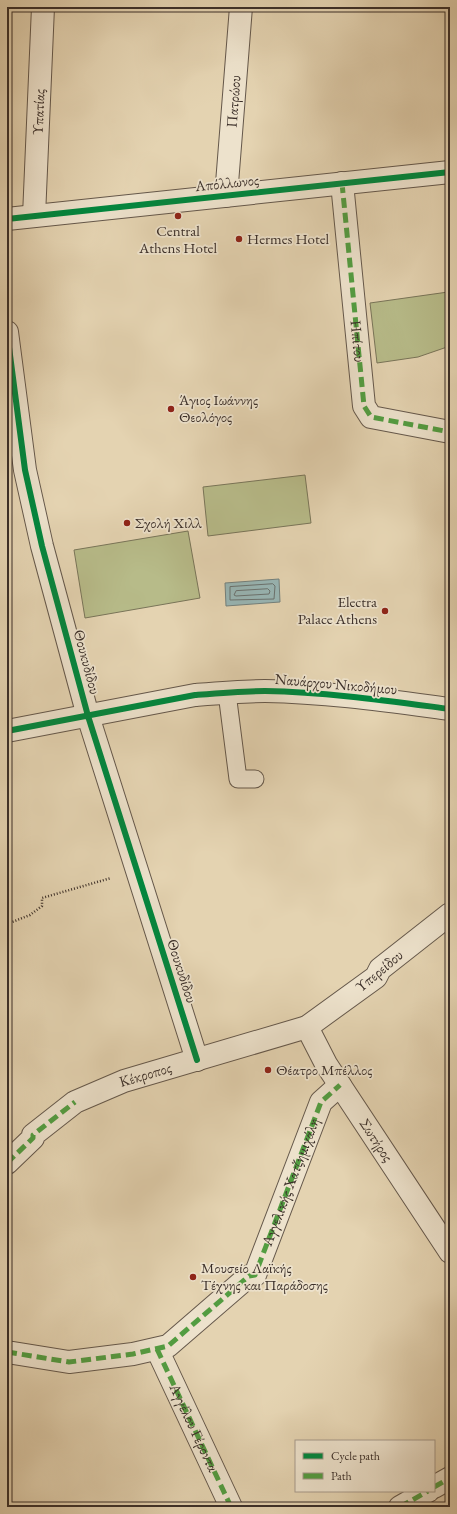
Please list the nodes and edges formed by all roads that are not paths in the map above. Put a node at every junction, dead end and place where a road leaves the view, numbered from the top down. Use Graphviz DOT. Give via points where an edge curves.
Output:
graph roads {
  1 [pos="43,7"];
  2 [pos="241,7"];
  3 [pos="450,172"];
  4 [pos="342,183"];
  5 [pos="226,196"];
  6 [pos="34,216"];
  7 [pos="7,219"];
  8 [pos="7,332"];
  9 [pos="450,432"];
  10 [pos="227,693"];
  11 [pos="450,709"];
  12 [pos="88,716"];
  13 [pos="7,731"];
  14 [pos="255,779"];
  15 [pos="450,914"];
  16 [pos="307,1026"];
  17 [pos="197,1060"];
  18 [pos="340,1085"];
  19 [pos="7,1163"];
  20 [pos="450,1252"];
  21 [pos="157,1349"];
  22 [pos="7,1352"];
  23 [pos="450,1478"];
  24 [pos="435,1486"];
  25 [pos="426,1492"];
  26 [pos="231,1507"];
  27 [pos="400,1507"];
  1 -- 6 [label="street, Υπατίας"];
  2 -- 5 [label="street, Πατρώου"];
  3 -- 4 [label="street, Απόλλωνος"];
  4 -- 5 [label="street, Απόλλωνος"];
  4 -- 9 [label="street, Ηπίτου" via="364,406 371,417"];
  5 -- 6 [label="street, Απόλλωνος"];
  6 -- 7 [label="street, Απόλλωνος"];
  8 -- 12 [label="street, Θουκυδίδου" via="18,424 32,503"];
  10 -- 11 [label="street, Ναυάρχου Νικοδήμου" via="266,691 356,697"];
  10 -- 12 [label="street, Ναυάρχου Νικοδήμου" via="195,694"];
  10 -- 14 [label="lane" via="238,779"];
  12 -- 13 [label="street, Ναυάρχου Νικοδήμου"];
  12 -- 17 [label="street, Θουκυδίδου"];
  15 -- 16 [label="street, Υπερείδου" via="380,969 376,977"];
  16 -- 17 [label="street, Κέκροπος"];
  16 -- 18 [label="street, Σωτήρος"];
  17 -- 19 [label="street, Κέκροπος" via="124,1081 98,1098 75,1102 33,1135 33,1138"];
  18 -- 20 [label="street, Σωτήρος"];
  18 -- 21 [label="street, Αγγελικής Χατζημιχάλη" via="321,1102 254,1275 249,1276 168,1346"];
  21 -- 22 [label="street, Αγγελικής Χατζημιχάλη" via="69,1362"];
  21 -- 26 [label="street, Αγγέλου Γέροντα"];
  23 -- 24 [label="street"];
  25 -- 27 [label="street"];
}
